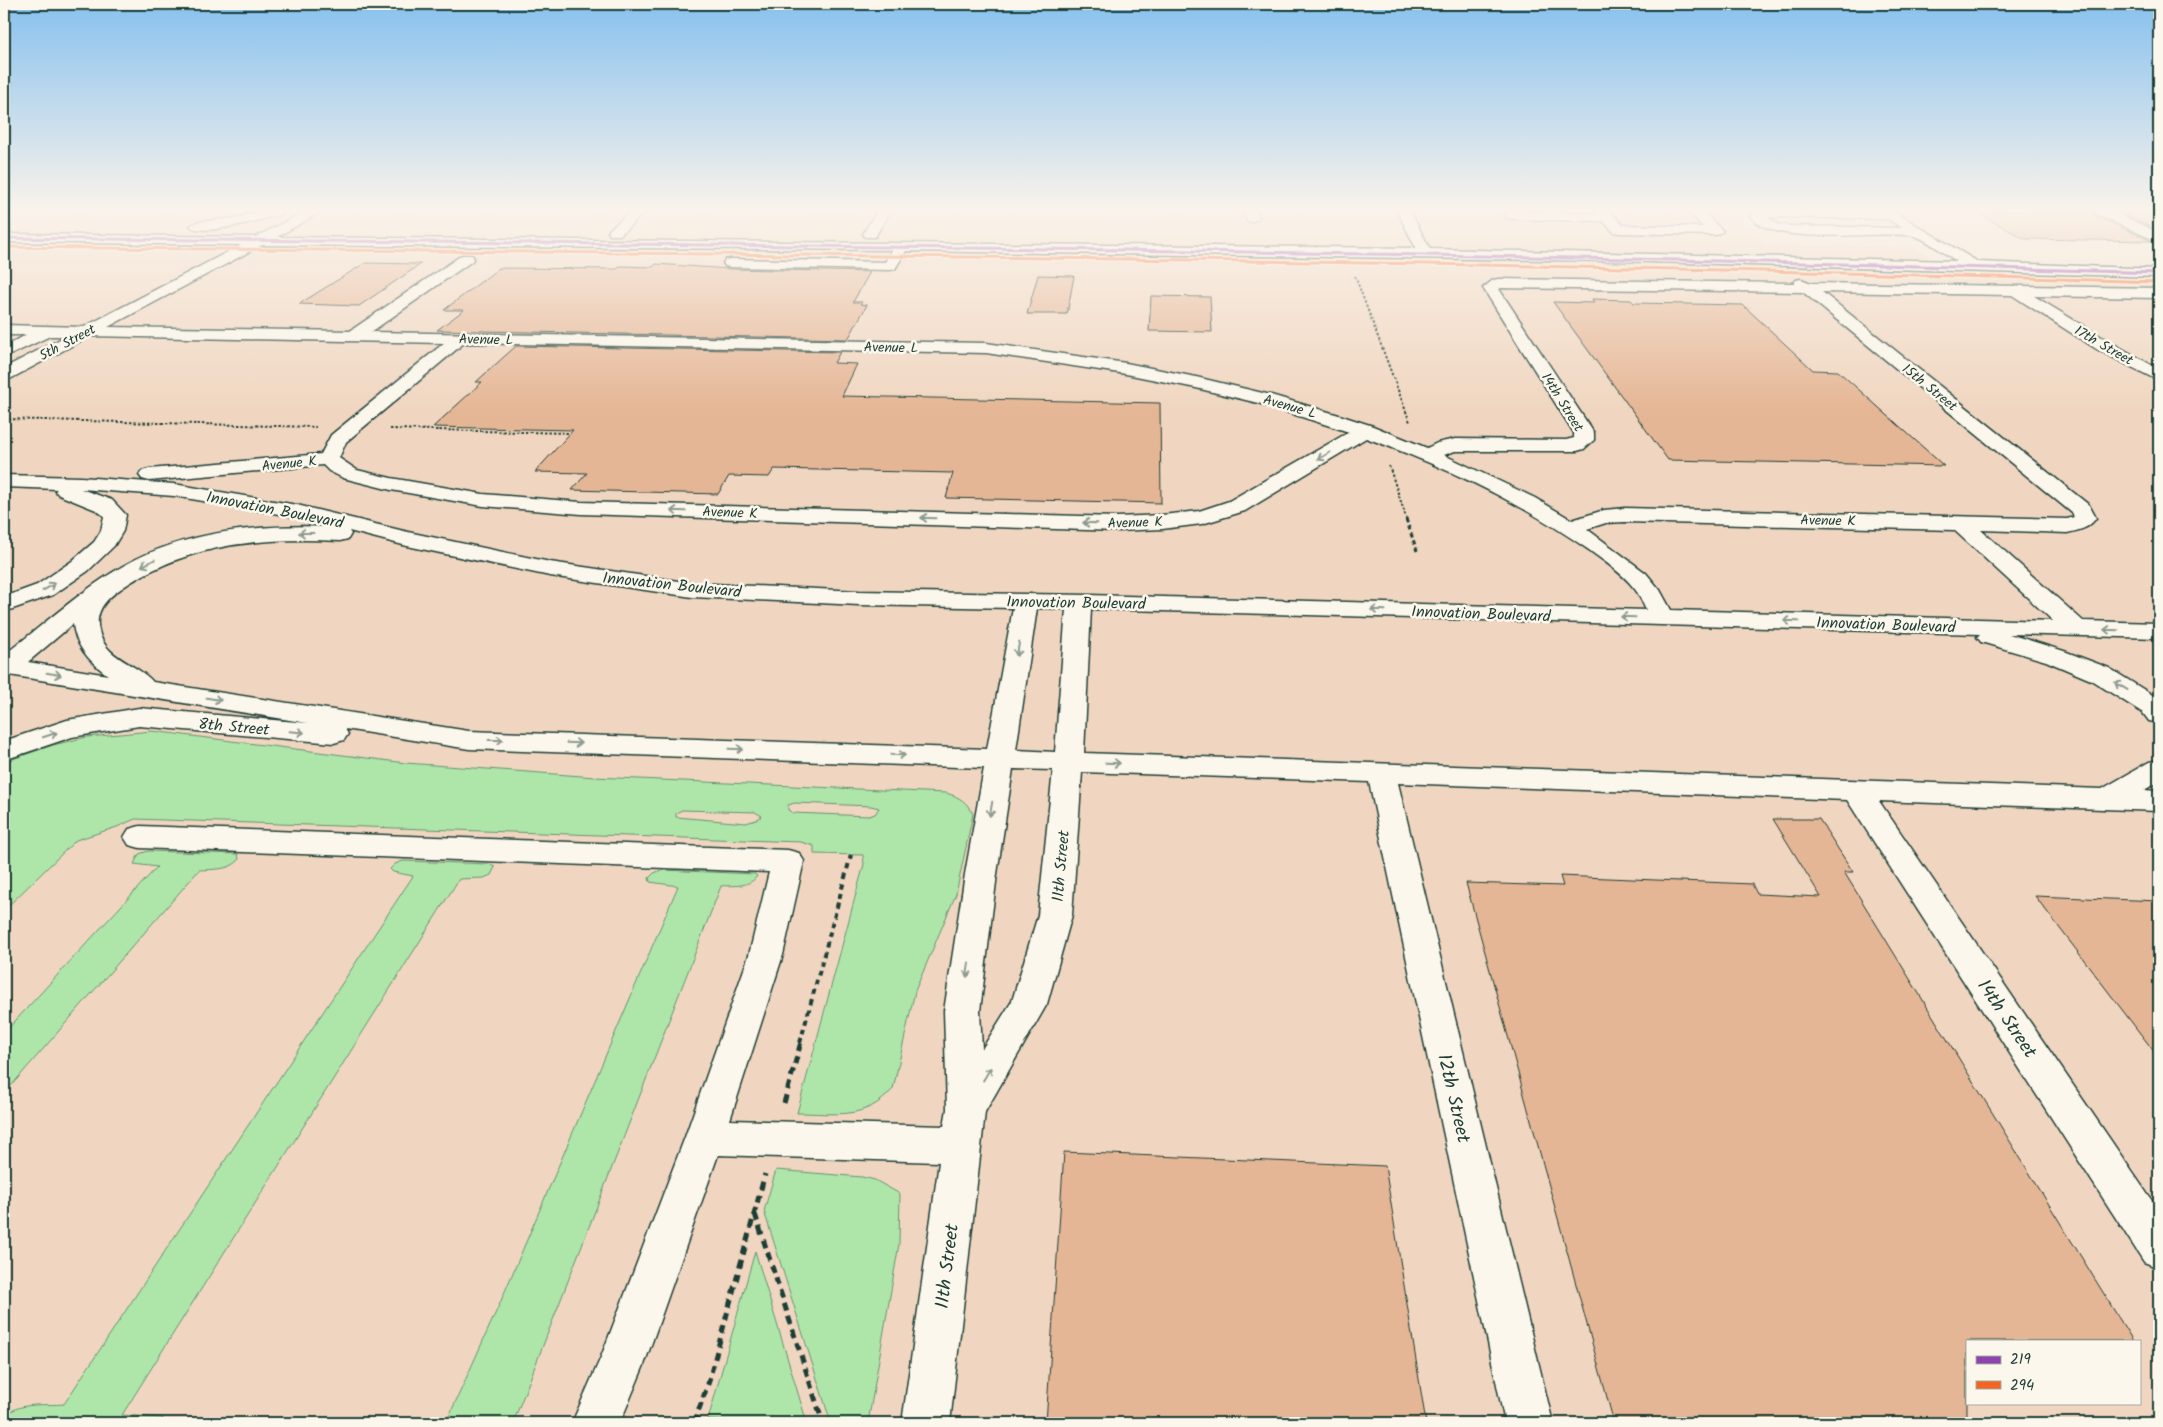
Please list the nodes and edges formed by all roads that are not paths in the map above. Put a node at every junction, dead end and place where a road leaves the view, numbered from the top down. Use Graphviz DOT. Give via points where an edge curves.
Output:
graph roads {
  1 [pos="190,278"];
  2 [pos="439,278"];
  3 [pos="1793,278"];
  4 [pos="1993,278"];
  5 [pos="2021,278"];
  6 [pos="1806,287"];
  7 [pos="2011,288"];
  8 [pos="2159,293"];
  9 [pos="72,318"];
  10 [pos="4,330"];
  11 [pos="47,331"];
  12 [pos="87,331"];
  13 [pos="354,336"];
  14 [pos="460,338"];
  15 [pos="4,353"];
  16 [pos="4,375"];
  17 [pos="2159,376"];
  18 [pos="1366,430"];
  19 [pos="1430,454"];
  20 [pos="328,459"];
  21 [pos="4,481"];
  22 [pos="42,482"];
  23 [pos="81,483"];
  24 [pos="2085,518"];
  25 [pos="1961,524"];
  26 [pos="1570,527"];
  27 [pos="407,539"];
  28 [pos="98,594"];
  29 [pos="1026,601"];
  30 [pos="1079,602"];
  31 [pos="4,605"];
  32 [pos="1662,618"];
  33 [pos="1946,626"];
  34 [pos="2077,629"];
  35 [pos="2159,631"];
  36 [pos="4,667"];
  37 [pos="148,689"];
  38 [pos="2159,715"];
  39 [pos="469,740"];
  40 [pos="4,751"];
  41 [pos="1000,758"];
  42 [pos="1069,761"];
  43 [pos="2159,769"];
  44 [pos="1380,772"];
  45 [pos="1856,790"];
  46 [pos="2107,799"];
  47 [pos="2159,801"];
  48 [pos="140,837"];
  49 [pos="964,1127"];
  50 [pos="705,1137"];
  51 [pos="2159,1247"];
  52 [pos="596,1423"];
  53 [pos="926,1423"];
  54 [pos="1529,1423"];
  1 -- 12 [label="street, 5th Street"];
  2 -- 13 [label="street"];
  3 -- 6 [label="street, 15th Street"];
  4 -- 7 [label="street, 17th Street"];
  5 -- 7 [label="street"];
  6 -- 7 [label="street"];
  6 -- 19 [label="street, 14th Street" via="1494,284 1490,288 1584,433 1584,440 1577,445 1566,446 1455,445"];
  6 -- 24 [label="street, 15th Street" via="2081,510"];
  7 -- 8 [label="street"];
  7 -- 17 [label="street, 17th Street"];
  9 -- 11 [label="street, 5th Street"];
  10 -- 11 [label="street, Avenue L"];
  11 -- 12 [label="street, Avenue L"];
  11 -- 15 [label="street, 5th Street"];
  12 -- 13 [label="street, Avenue L"];
  12 -- 16 [label="street, 5th Street"];
  13 -- 14 [label="street, Avenue L"];
  14 -- 18 [label="street, Avenue L" via="986,348 1204,383"];
  14 -- 20 [label="street" via="338,439"];
  18 -- 19 [label="street, Avenue L"];
  18 -- 20 [label="street, Avenue K, one-way" via="1238,506 1202,517 1117,524 522,504 437,492 350,474"];
  19 -- 26 [label="street, Avenue L" via="1482,478"];
  20 -- 23 [label="street, Avenue K"];
  21 -- 22 [label="street, Innovation Boulevard"];
  22 -- 23 [label="street, Innovation Boulevard"];
  31 -- 22 [label="street, one-way" via="45,590 103,546 112,531 115,515 104,505"];
  23 -- 27 [label="street, Innovation Boulevard" via="174,490 297,511"];
  24 -- 25 [label="street, Avenue K" via="2080,524 2067,526"];
  25 -- 26 [label="street, Avenue K" via="1625,515 1604,517"];
  25 -- 34 [label="street"];
  26 -- 32 [label="street, Avenue L" via="1609,553 1641,581"];
  27 -- 28 [label="street, one-way" via="308,532 236,537 191,546 152,561"];
  27 -- 29 [label="street, Innovation Boulevard" via="550,569 692,590"];
  28 -- 36 [label="street"];
  28 -- 37 [label="street" via="84,618 89,644 104,659"];
  29 -- 30 [label="street, Innovation Boulevard"];
  29 -- 41 [label="street, 11th Street, one-way"];
  32 -- 30 [label="street, Innovation Boulevard, one-way"];
  30 -- 42 [label="street, 11th Street"];
  33 -- 32 [label="street, Innovation Boulevard, one-way"];
  33 -- 34 [label="street, Innovation Boulevard"];
  38 -- 33 [label="street, one-way" via="2153,707 2100,674 2006,640"];
  35 -- 34 [label="street, Innovation Boulevard, one-way"];
  36 -- 37 [label="street, one-way"];
  37 -- 39 [label="street, one-way"];
  40 -- 39 [label="street, 8th Street, one-way" via="67,729 139,717 304,733"];
  39 -- 41 [label="street, one-way"];
  41 -- 42 [label="street"];
  41 -- 49 [label="street, 11th Street, one-way" via="980,874 962,1011"];
  42 -- 44 [label="street, one-way"];
  49 -- 42 [label="street, 11th Street, one-way" via="1029,1004 1055,915"];
  43 -- 46 [label="street"];
  44 -- 45 [label="street"];
  44 -- 54 [label="street, 12th Street"];
  45 -- 46 [label="street"];
  45 -- 51 [label="street, 14th Street"];
  46 -- 47 [label="street"];
  48 -- 50 [label="street" via="788,861 766,955"];
  49 -- 50 [label="street" via="930,1143"];
  49 -- 53 [label="street, 11th Street"];
  50 -- 52 [label="street" via="621,1365"];
}
